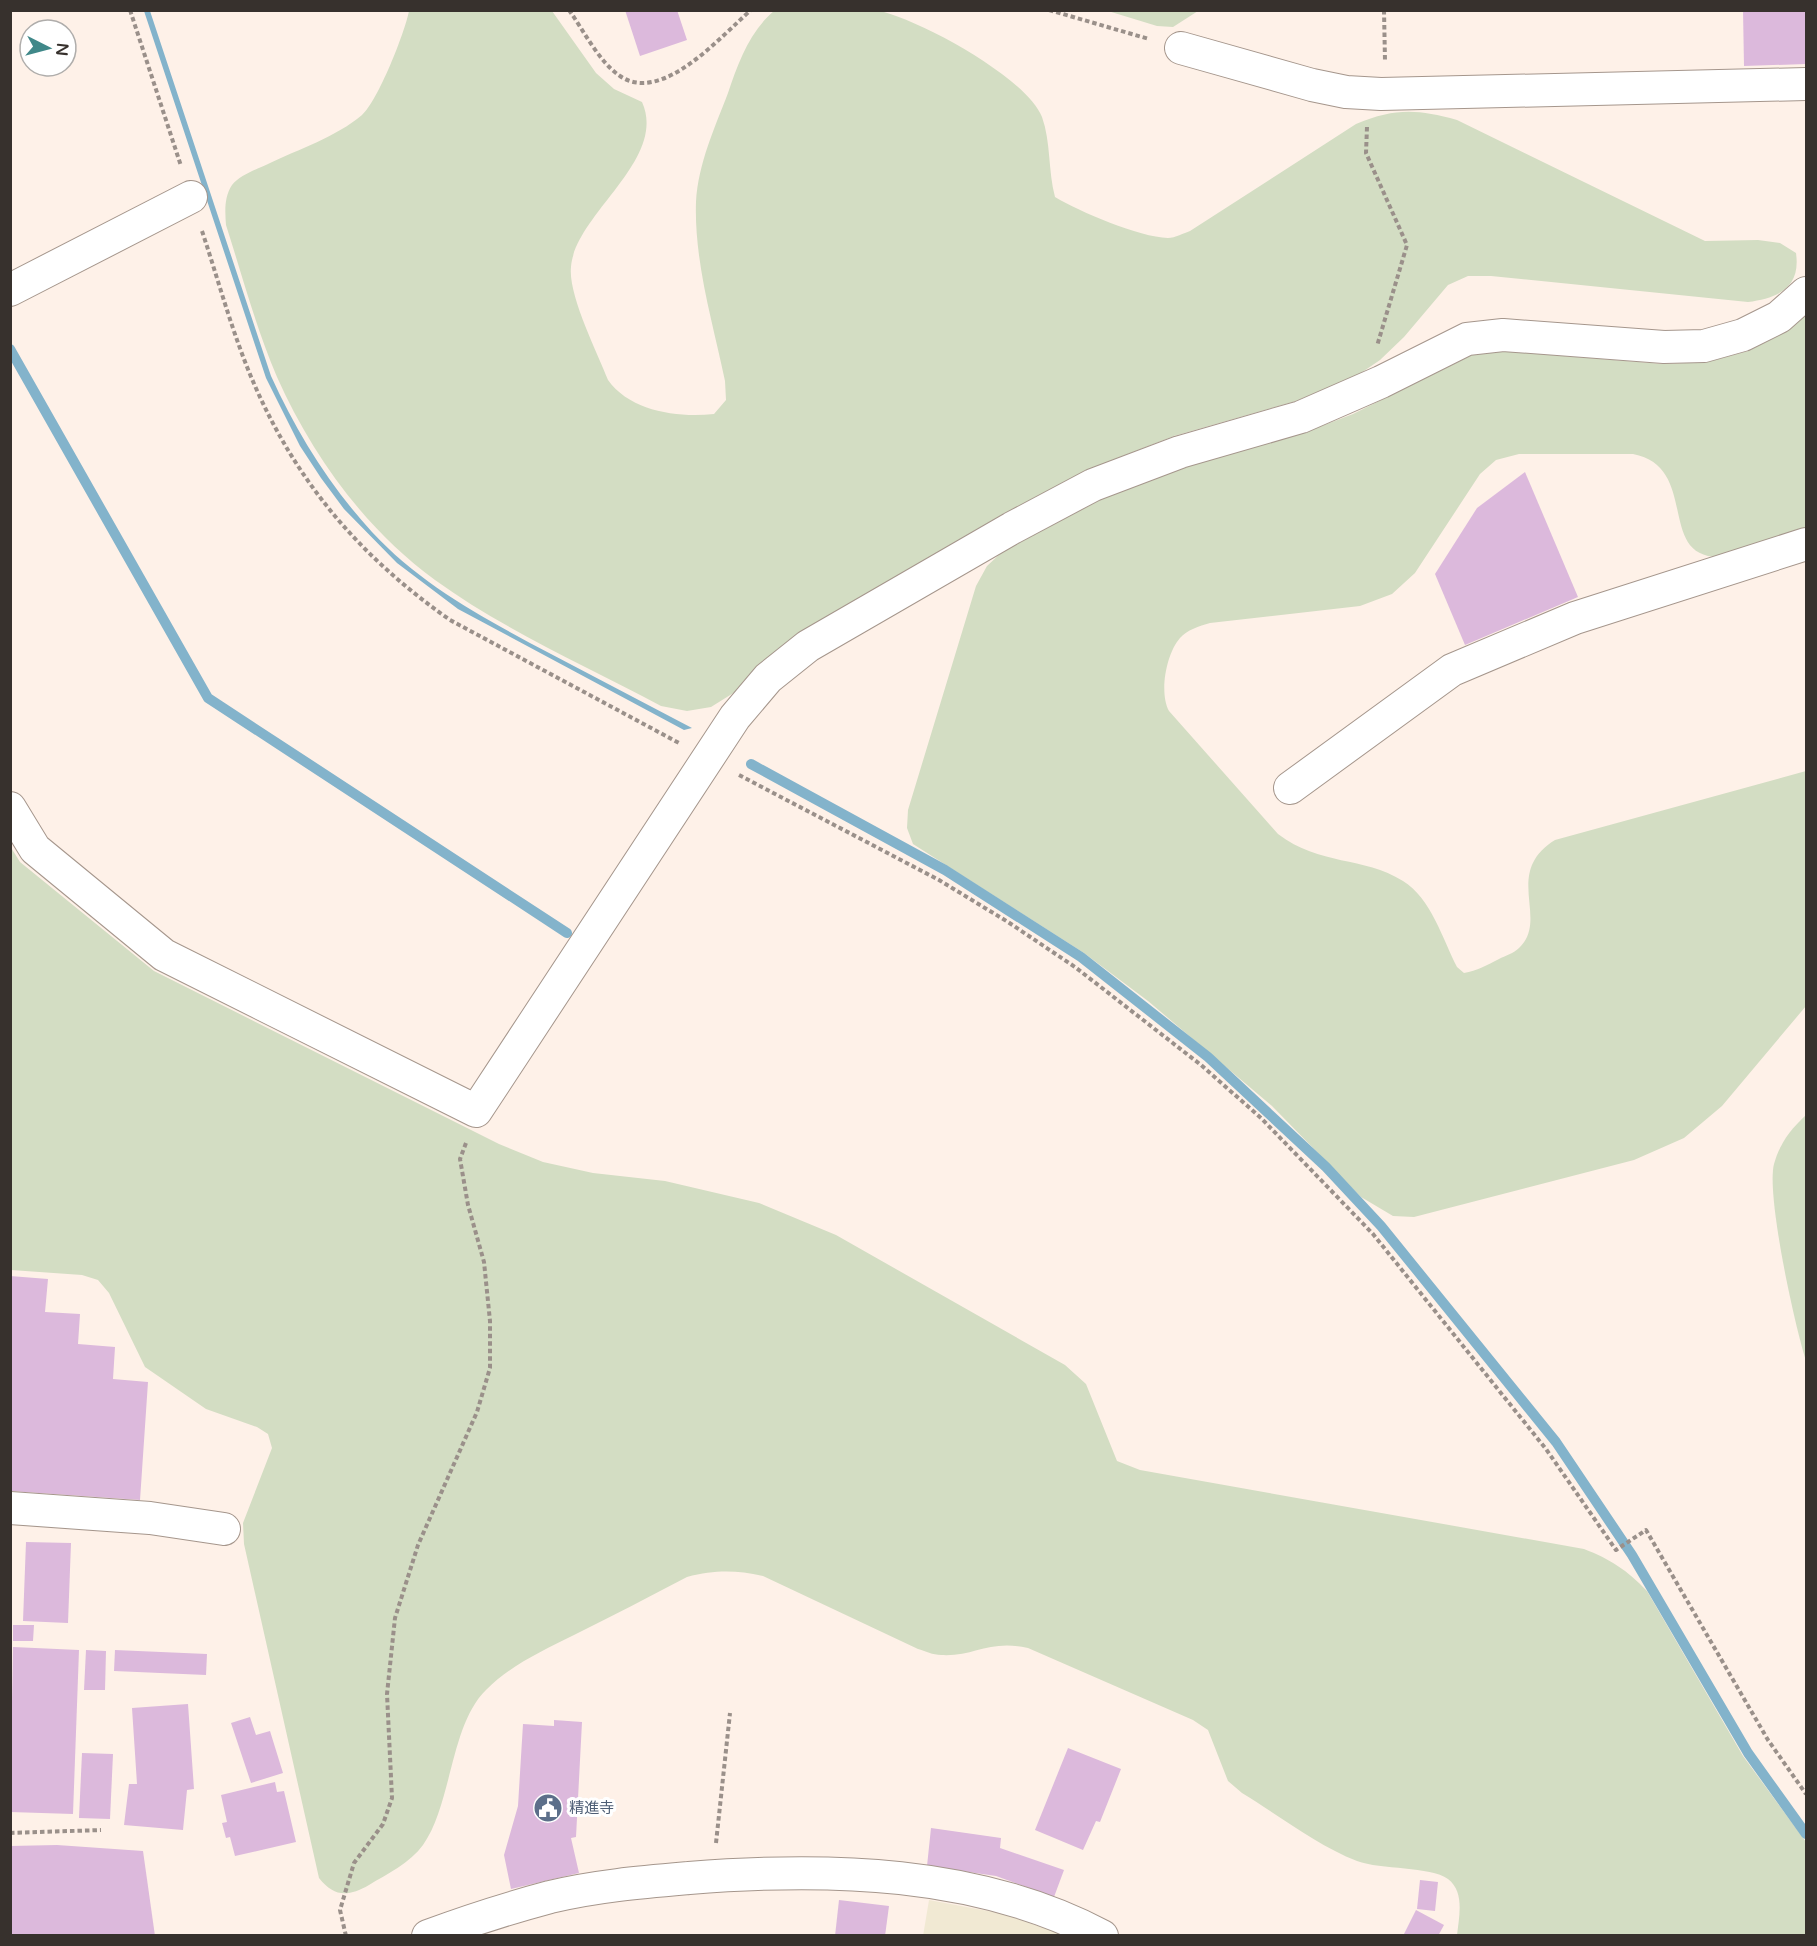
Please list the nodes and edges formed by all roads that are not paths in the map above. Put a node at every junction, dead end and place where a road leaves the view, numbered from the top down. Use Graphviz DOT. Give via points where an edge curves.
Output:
graph roads {
  1 [pos="1181,48"];
  2 [pos="1806,84"];
  3 [pos="191,197"];
  4 [pos="10,290"];
  5 [pos="1806,293"];
  6 [pos="1806,544"];
  7 [pos="1290,788"];
  8 [pos="10,808"];
  9 [pos="10,1508"];
  10 [pos="224,1529"];
  11 [pos="429,1935"];
  12 [pos="1102,1935"];
  1 -- 2 [label="street" via="1346,92"];
  3 -- 4 [label="street"];
  5 -- 8 [label="street" via="1779,317 1743,335 1704,346 1664,347 1503,335 1467,339 1301,417 1180,452 1093,485 808,646 768,678 735,717 476,1111 164,955 35,849"];
  6 -- 7 [label="street" via="1575,618 1452,670"];
  9 -- 10 [label="street" via="150,1518"];
  11 -- 12 [label="street" via="551,1897 631,1883 789,1872 866,1876 1008,1898"];
}
